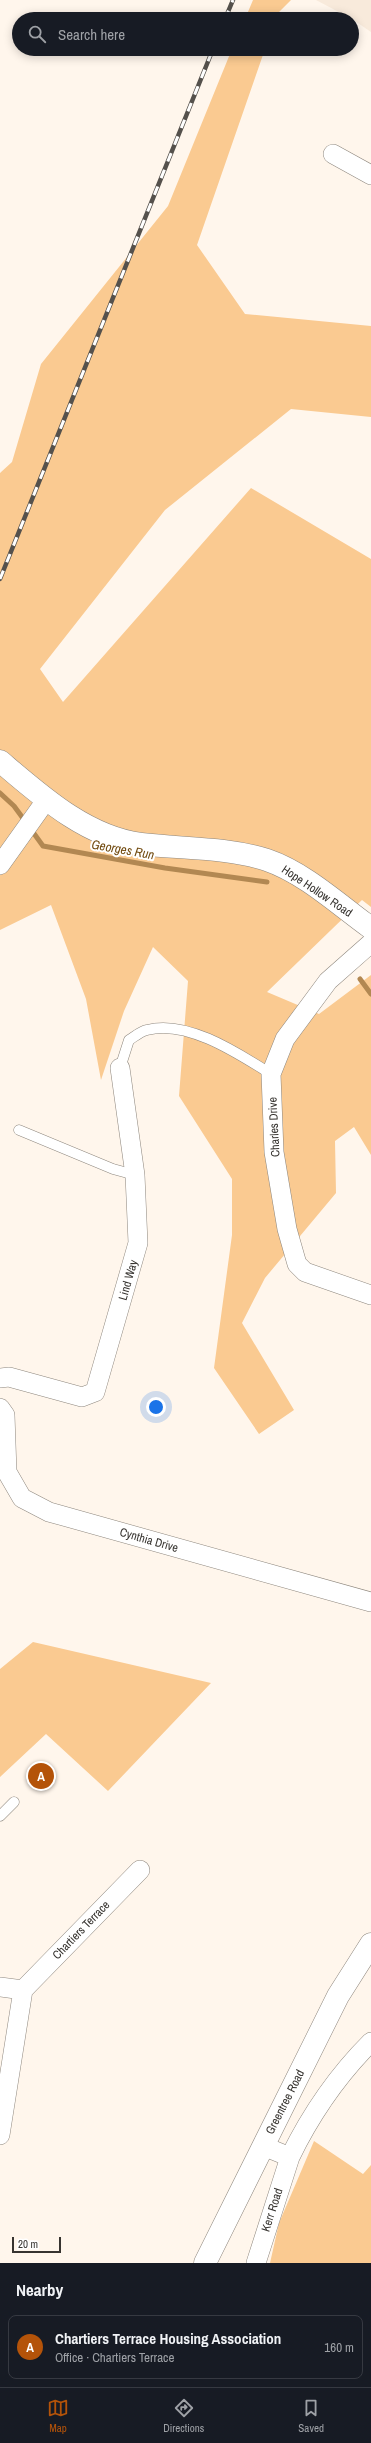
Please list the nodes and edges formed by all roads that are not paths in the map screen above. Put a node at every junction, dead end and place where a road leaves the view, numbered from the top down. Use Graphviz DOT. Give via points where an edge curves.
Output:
graph roads {
  1 [pos="333,154"];
  2 [pos="371,175"];
  3 [pos="0,761"];
  4 [pos="42,807"];
  5 [pos="0,865"];
  6 [pos="371,928"];
  7 [pos="371,943"];
  8 [pos="120,1068"];
  9 [pos="271,1074"];
  10 [pos="19,1130"];
  11 [pos="135,1175"];
  12 [pos="371,1295"];
  13 [pos="0,1378"];
  14 [pos="0,1408"];
  15 [pos="371,1602"];
  16 [pos="14,1802"];
  17 [pos="0,1816"];
  18 [pos="140,1870"];
  19 [pos="371,1944"];
  20 [pos="0,1987"];
  21 [pos="23,1990"];
  22 [pos="371,2042"];
  23 [pos="0,2135"];
  24 [pos="263,2146"];
  25 [pos="290,2157"];
  26 [pos="205,2263"];
  27 [pos="256,2263"];
  1 -- 2 [label="street"];
  3 -- 4 [label="main road, Hope Hollow Road"];
  4 -- 5 [label="street"];
  4 -- 6 [label="main road, Hope Hollow Road" via="120,839 140,844 240,853 269,861 295,874"];
  7 -- 9 [label="street, Charles Drive" via="324,987 285,1039"];
  8 -- 9 [label="lane" via="129,1040 146,1030 180,1028 235,1052"];
  8 -- 11 [label="street, Lind Way"];
  9 -- 12 [label="street, Charles Drive" via="274,1152 297,1264 306,1272"];
  10 -- 11 [label="lane" via="114,1169"];
  11 -- 13 [label="street, Lind Way" via="138,1243 95,1392 82,1397 9,1377"];
  14 -- 15 [label="street, Cynthia Drive" via="5,1415 7,1472 22,1498 49,1512"];
  16 -- 17 [label="lane"];
  18 -- 21 [label="street, Chartiers Terrace"];
  19 -- 24 [label="main road, Greentree Road" via="338,1996"];
  20 -- 21 [label="street"];
  21 -- 23 [label="street"];
  22 -- 25 [label="street, Kerr Road" via="349,2064 321,2102"];
  24 -- 25 [label="street"];
  24 -- 26 [label="main road, Greentree Road"];
  25 -- 27 [label="street, Kerr Road"];
}
